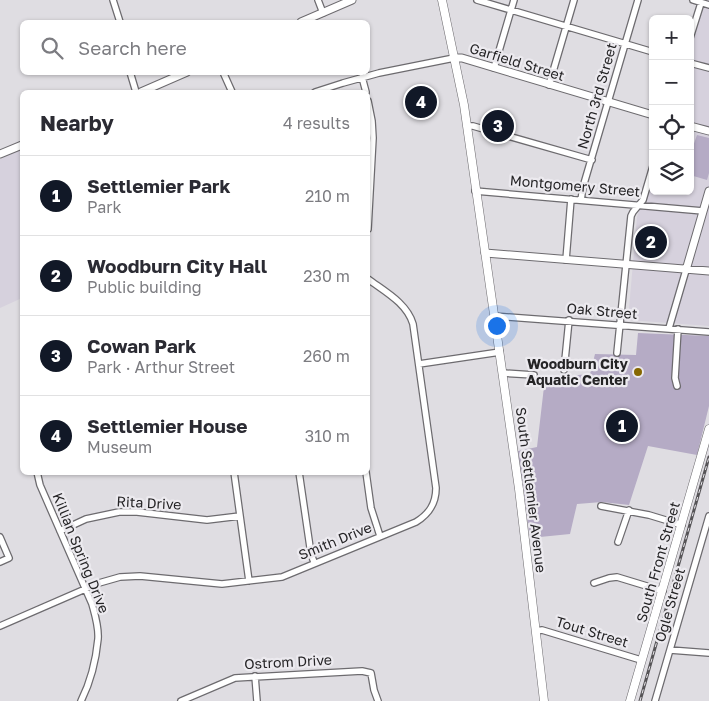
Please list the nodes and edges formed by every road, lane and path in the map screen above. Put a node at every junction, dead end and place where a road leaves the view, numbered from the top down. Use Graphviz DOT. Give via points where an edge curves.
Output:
graph roads {
  1 [pos="113,0"];
  2 [pos="318,0"];
  3 [pos="352,0"];
  4 [pos="442,0"];
  5 [pos="478,0"];
  6 [pos="514,0"];
  7 [pos="574,0"];
  8 [pos="638,0"];
  9 [pos="693,0"];
  10 [pos="701,2"];
  11 [pos="709,5"];
  12 [pos="511,10"];
  13 [pos="323,13"];
  14 [pos="119,20"];
  15 [pos="306,20"];
  16 [pos="694,25"];
  17 [pos="566,27"];
  18 [pos="625,44"];
  19 [pos="649,51"];
  20 [pos="454,58"];
  21 [pos="694,64"];
  22 [pos="494,68"];
  23 [pos="709,68"];
  24 [pos="131,75"];
  25 [pos="180,75"];
  26 [pos="224,75"];
  27 [pos="362,77"];
  28 [pos="549,85"];
  29 [pos="135,90"];
  30 [pos="146,90"];
  31 [pos="231,90"];
  32 [pos="322,90"];
  33 [pos="365,90"];
  34 [pos="608,103"];
  35 [pos="370,111"];
  36 [pos="649,114"];
  37 [pos="467,126"];
  38 [pos="694,127"];
  39 [pos="709,131"];
  40 [pos="20,146"];
  41 [pos="0,154"];
  42 [pos="592,160"];
  43 [pos="649,180"];
  44 [pos="475,191"];
  45 [pos="370,193"];
  46 [pos="709,193"];
  47 [pos="571,199"];
  48 [pos="580,200"];
  49 [pos="639,204"];
  50 [pos="703,211"];
  51 [pos="485,253"];
  52 [pos="566,260"];
  53 [pos="626,264"];
  54 [pos="686,270"];
  55 [pos="709,271"];
  56 [pos="370,281"];
  57 [pos="494,316"];
  58 [pos="569,320"];
  59 [pos="621,325"];
  60 [pos="669,328"];
  61 [pos="678,329"];
  62 [pos="709,332"];
  63 [pos="500,352"];
  64 [pos="618,353"];
  65 [pos="419,364"];
  66 [pos="564,370"];
  67 [pos="502,373"];
  68 [pos="534,375"];
  69 [pos="677,386"];
  70 [pos="709,429"];
  71 [pos="38,475"];
  72 [pos="234,475"];
  73 [pos="299,475"];
  74 [pos="366,475"];
  75 [pos="601,506"];
  76 [pos="629,510"];
  77 [pos="240,516"];
  78 [pos="709,516"];
  79 [pos="682,525"];
  80 [pos="60,531"];
  81 [pos="380,536"];
  82 [pos="0,537"];
  83 [pos="618,542"];
  84 [pos="0,562"];
  85 [pos="314,562"];
  86 [pos="249,581"];
  87 [pos="594,583"];
  88 [pos="86,589"];
  89 [pos="663,591"];
  90 [pos="0,626"];
  91 [pos="536,631"];
  92 [pos="670,650"];
  93 [pos="709,653"];
  94 [pos="641,660"];
  95 [pos="254,676"];
  96 [pos="81,701"];
  97 [pos="180,701"];
  98 [pos="257,701"];
  99 [pos="378,701"];
  100 [pos="544,701"];
  101 [pos="630,701"];
  102 [pos="655,701"];
  1 -- 14 [label="street"];
  2 -- 13 [label="street"];
  3 -- 13 [label="street"];
  4 -- 20 [label="main road, South Settlemier Avenue"];
  5 -- 12 [label="street"];
  6 -- 12 [label="street"];
  7 -- 17 [label="street"];
  8 -- 18 [label="street, North 3rd Street"];
  9 -- 10 [label="street"];
  10 -- 11 [label="street"];
  10 -- 16 [label="street"];
  12 -- 17 [label="street"];
  12 -- 22 [label="street"];
  13 -- 15 [label="street"];
  17 -- 18 [label="street"];
  17 -- 28 [label="street"];
  18 -- 19 [label="street"];
  18 -- 34 [label="street, North 3rd Street"];
  20 -- 22 [label="street, Garfield Street"];
  20 -- 27 [label="street, Garfield Street"];
  20 -- 37 [label="main road, South Settlemier Avenue"];
  21 -- 23 [label="street"];
  22 -- 28 [label="street, Garfield Street"];
  24 -- 29 [label="street"];
  25 -- 30 [label="street"];
  26 -- 31 [label="street"];
  27 -- 32 [label="street, Garfield Street"];
  27 -- 33 [label="street"];
  28 -- 34 [label="street, Garfield Street"];
  34 -- 36 [label="street, Garfield Street"];
  34 -- 42 [label="street, North 3rd Street"];
  35 -- 45 [label="street" via="373,138"];
  37 -- 42 [label="street"];
  37 -- 44 [label="main road, South Settlemier Avenue"];
  38 -- 39 [label="street"];
  40 -- 41 [label="street"];
  42 -- 48 [label="street, North 3rd Street"];
  43 -- 49 [label="street"];
  44 -- 47 [label="street, Montgomery Street"];
  44 -- 51 [label="main road, South Settlemier Avenue"];
  46 -- 50 [label="street"];
  47 -- 48 [label="street, Montgomery Street"];
  47 -- 52 [label="street"];
  48 -- 49 [label="street, Montgomery Street"];
  49 -- 50 [label="street, Montgomery Street"];
  49 -- 53 [label="street" via="631,216"];
  50 -- 54 [label="street"];
  51 -- 52 [label="street"];
  51 -- 57 [label="main road, South Settlemier Avenue"];
  52 -- 53 [label="street"];
  53 -- 54 [label="street"];
  53 -- 59 [label="street"];
  54 -- 55 [label="street"];
  54 -- 60 [label="street"];
  56 -- 65 [label="street, Smith Drive" via="408,313"];
  57 -- 58 [label="street, Oak Street"];
  57 -- 63 [label="main road, South Settlemier Avenue"];
  58 -- 59 [label="street, Oak Street"];
  58 -- 66 [label="street"];
  59 -- 60 [label="street, Oak Street"];
  59 -- 64 [label="street"];
  60 -- 61 [label="street, Oak Street"];
  61 -- 62 [label="street, Oak Street"];
  61 -- 69 [label="street"];
  63 -- 65 [label="street"];
  63 -- 67 [label="main road, South Settlemier Avenue"];
  65 -- 81 [label="street, Smith Drive" via="436,498 420,519"];
  67 -- 68 [label="street"];
  67 -- 91 [label="main road, South Settlemier Avenue"];
  70 -- 79 [label="main road, South Front Street"];
  71 -- 80 [label="street, Killian Spring Drive"];
  72 -- 77 [label="street"];
  73 -- 85 [label="street"];
  74 -- 81 [label="street" via="371,508"];
  75 -- 76 [label="street"];
  76 -- 79 [label="street"];
  76 -- 83 [label="street"];
  77 -- 80 [label="street, Rita Drive" via="207,520 119,512 86,519"];
  77 -- 86 [label="street"];
  78 -- 92 [label="street, Ogle Street"];
  79 -- 89 [label="main road, South Front Street"];
  80 -- 88 [label="street, Killian Spring Drive"];
  81 -- 85 [label="street, Smith Drive"];
  82 -- 84 [label="street" via="9,558"];
  85 -- 86 [label="street, Smith Drive" via="282,577"];
  86 -- 88 [label="street, Smith Drive" via="222,584 126,576"];
  87 -- 89 [label="street" via="617,577"];
  88 -- 90 [label="street, Smith Drive"];
  88 -- 96 [label="street, Killian Spring Drive" via="98,639 91,675"];
  89 -- 94 [label="main road, South Front Street"];
  91 -- 94 [label="street, Tout Street" via="542,630"];
  91 -- 100 [label="main road, South Settlemier Avenue"];
  92 -- 93 [label="street"];
  92 -- 102 [label="street, Ogle Street"];
  94 -- 101 [label="main road, South Front Street"];
  95 -- 97 [label="street, Ostrom Drive" via="234,678"];
  95 -- 98 [label="street"];
  95 -- 99 [label="street, Ostrom Drive" via="362,671 370,673"];
}
